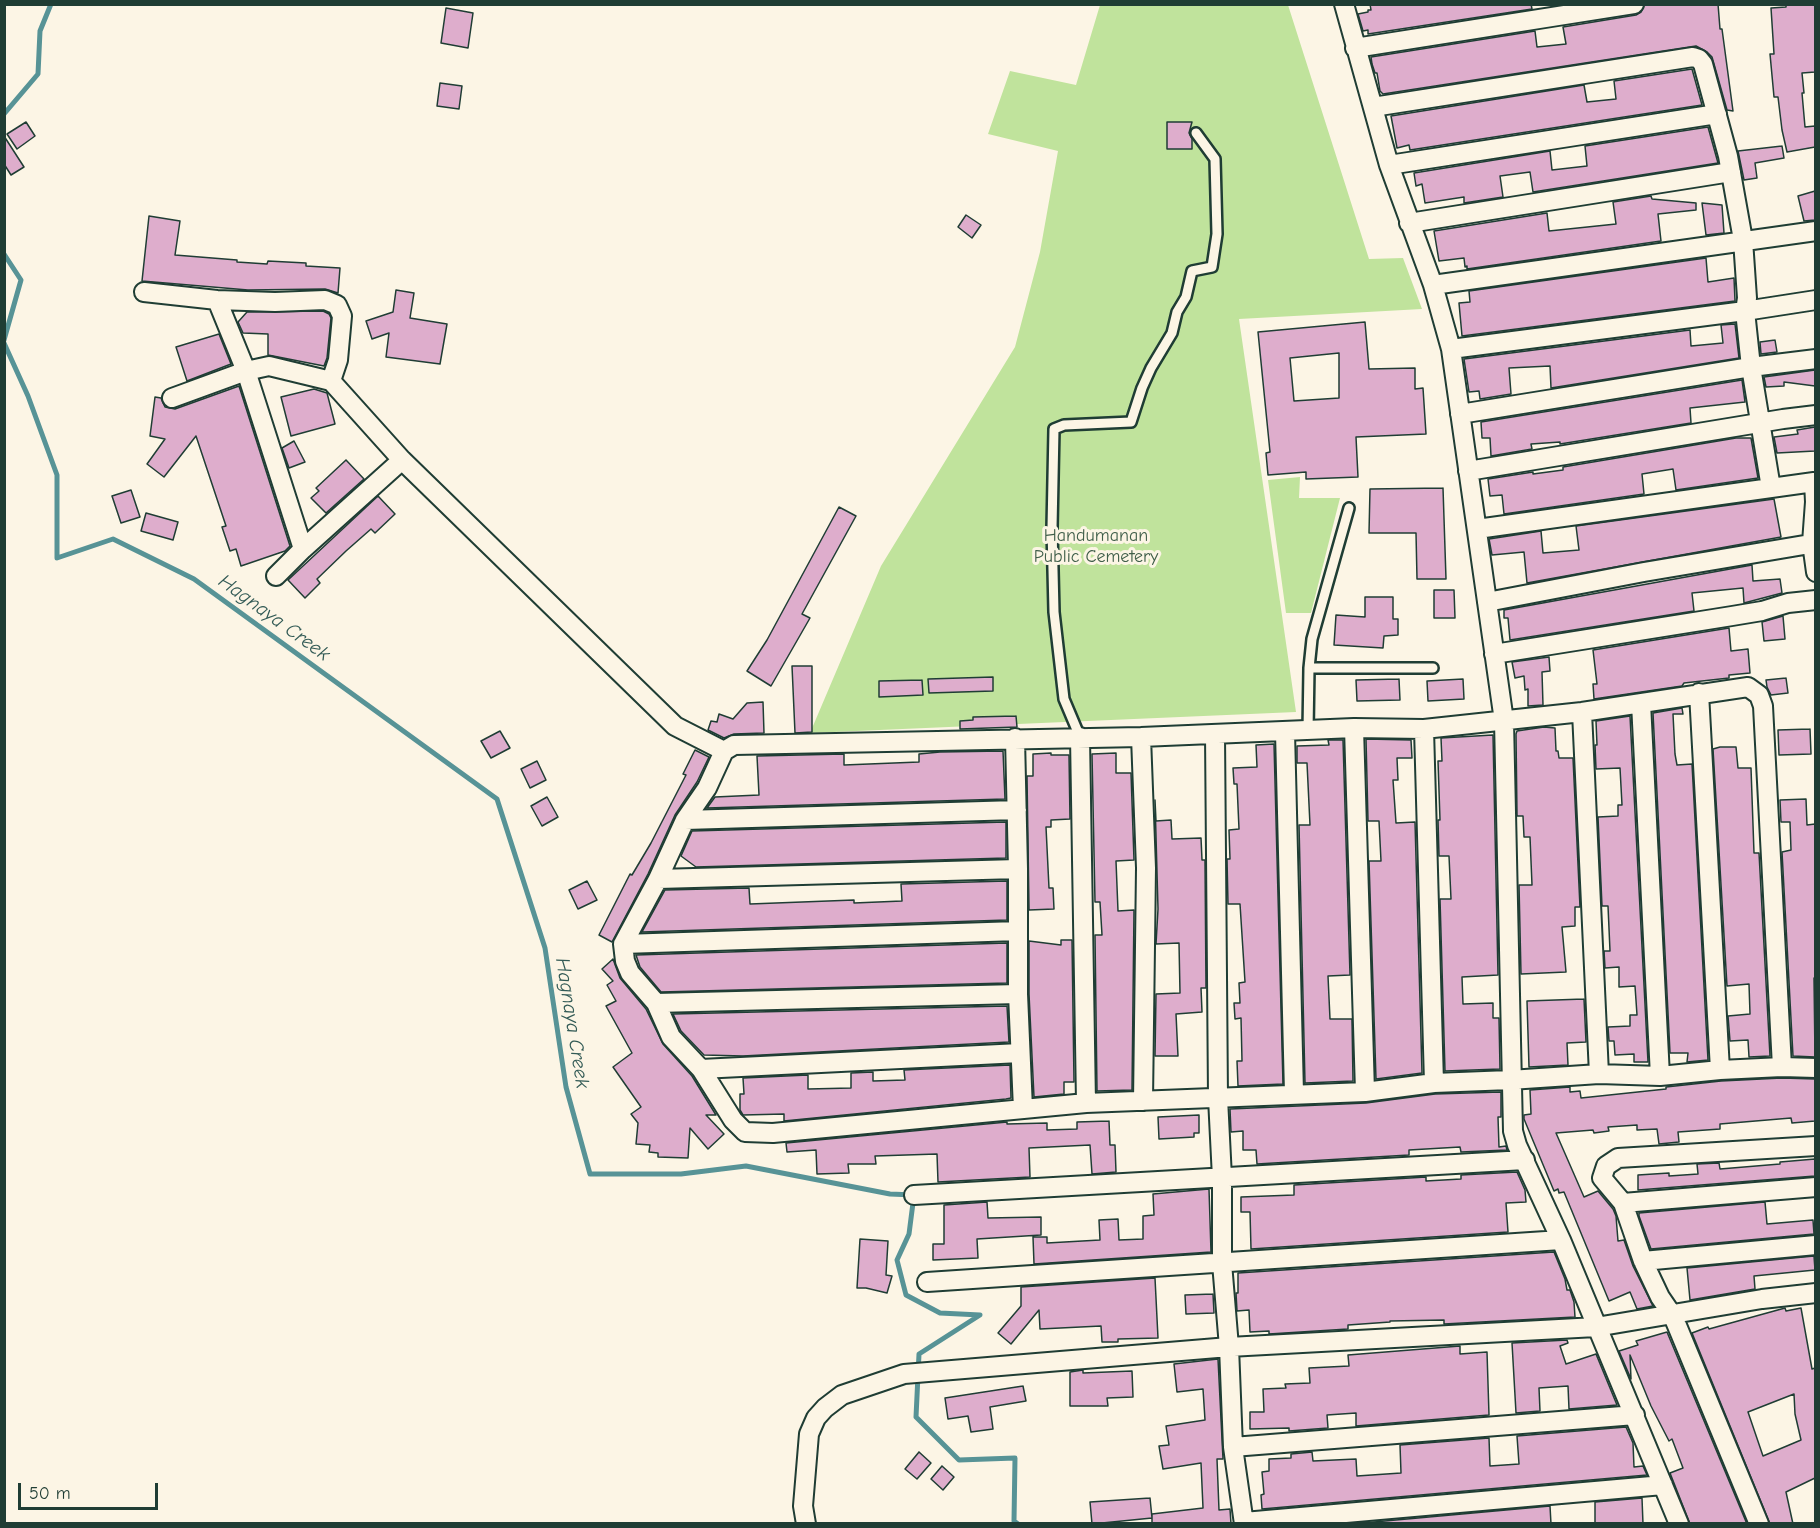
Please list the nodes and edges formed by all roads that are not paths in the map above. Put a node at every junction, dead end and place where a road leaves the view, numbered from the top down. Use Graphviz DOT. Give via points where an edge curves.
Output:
graph roads {
  1 [pos="1344,4"];
  2 [pos="1634,4"];
  3 [pos="1355,48"];
  4 [pos="1373,107"];
  5 [pos="1717,114"];
  6 [pos="1196,133"];
  7 [pos="1389,165"];
  8 [pos="1731,172"];
  9 [pos="1409,223"];
  10 [pos="1815,231"];
  11 [pos="1743,240"];
  12 [pos="1433,285"];
  13 [pos="144,292"];
  14 [pos="217,300"];
  15 [pos="1815,300"];
  16 [pos="1745,312"];
  17 [pos="1451,350"];
  18 [pos="1815,359"];
  19 [pos="1751,367"];
  20 [pos="246,371"];
  21 [pos="332,381"];
  22 [pos="172,398"];
  23 [pos="1460,414"];
  24 [pos="1815,415"];
  25 [pos="1759,423"];
  26 [pos="402,460"];
  27 [pos="1468,471"];
  28 [pos="1815,481"];
  29 [pos="1771,488"];
  30 [pos="1349,508"];
  31 [pos="1477,529"];
  32 [pos="1814,543"];
  33 [pos="303,549"];
  34 [pos="1815,572"];
  35 [pos="276,576"];
  36 [pos="1815,600"];
  37 [pos="1487,602"];
  38 [pos="1494,654"];
  39 [pos="1309,668"];
  40 [pos="1433,668"];
  41 [pos="1699,693"];
  42 [pos="1641,703"];
  43 [pos="1582,712"];
  44 [pos="1504,721"];
  45 [pos="1354,729"];
  46 [pos="1424,729"];
  47 [pos="1308,731"];
  48 [pos="1285,732"];
  49 [pos="1215,734"];
  50 [pos="1080,737"];
  51 [pos="1141,737"];
  52 [pos="1015,738"];
  53 [pos="724,751"];
  54 [pos="1017,810"];
  55 [pos="685,820"];
  56 [pos="1018,870"];
  57 [pos="658,879"];
  58 [pos="1018,931"];
  59 [pos="623,944"];
  60 [pos="1018,994"];
  61 [pos="656,1004"];
  62 [pos="1020,1053"];
  63 [pos="1782,1067"];
  64 [pos="701,1068"];
  65 [pos="1815,1068"];
  66 [pos="1720,1070"];
  67 [pos="1599,1074"];
  68 [pos="1660,1076"];
  69 [pos="1510,1080"];
  70 [pos="1434,1083"];
  71 [pos="1365,1092"];
  72 [pos="1294,1094"];
  73 [pos="1218,1098"];
  74 [pos="1143,1101"];
  75 [pos="1086,1102"];
  76 [pos="1023,1109"];
  77 [pos="1815,1146"];
  78 [pos="1525,1160"];
  79 [pos="1222,1178"];
  80 [pos="1815,1187"];
  81 [pos="914,1195"];
  82 [pos="1623,1203"];
  83 [pos="1561,1240"];
  84 [pos="1815,1245"];
  85 [pos="1643,1261"];
  86 [pos="1222,1263"];
  87 [pos="927,1282"];
  88 [pos="1815,1293"];
  89 [pos="1673,1316"];
  90 [pos="1596,1327"];
  91 [pos="1229,1347"];
  92 [pos="1635,1415"];
  93 [pos="1233,1447"];
  94 [pos="1663,1485"];
  95 [pos="1244,1523"];
  96 [pos="806,1524"];
  97 [pos="1679,1524"];
  98 [pos="1759,1524"];
  1 -- 3 [label="street"];
  2 -- 3 [label="street"];
  3 -- 4 [label="street"];
  4 -- 5 [label="street" via="1694,57 1703,64"];
  4 -- 7 [label="street"];
  5 -- 7 [label="street"];
  5 -- 8 [label="street"];
  6 -- 50 [label="lane" via="1215,159 1217,234 1212,267 1192,271 1172,333 1151,368 1131,422 1064,425 1054,429 1055,622 1064,699"];
  7 -- 9 [label="street"];
  8 -- 9 [label="street"];
  8 -- 11 [label="street"];
  9 -- 12 [label="street"];
  10 -- 11 [label="street"];
  11 -- 12 [label="street"];
  11 -- 16 [label="street"];
  12 -- 17 [label="street"];
  13 -- 14 [label="street"];
  14 -- 20 [label="street"];
  14 -- 21 [label="street" via="325,300 338,305 342,316"];
  15 -- 16 [label="street"];
  16 -- 17 [label="street"];
  16 -- 19 [label="street"];
  17 -- 23 [label="street"];
  18 -- 19 [label="street"];
  19 -- 23 [label="street"];
  19 -- 25 [label="street"];
  20 -- 21 [label="street" via="269,366"];
  20 -- 22 [label="street"];
  20 -- 33 [label="street"];
  21 -- 26 [label="street"];
  23 -- 27 [label="street"];
  24 -- 25 [label="street"];
  25 -- 27 [label="street"];
  25 -- 29 [label="street"];
  26 -- 33 [label="street"];
  26 -- 53 [label="street" via="675,726"];
  27 -- 31 [label="street"];
  28 -- 29 [label="street"];
  28 -- 32 [label="street"];
  29 -- 31 [label="street"];
  30 -- 39 [label="lane" via="1312,639"];
  31 -- 37 [label="street"];
  32 -- 34 [label="street"];
  32 -- 37 [label="street"];
  33 -- 35 [label="street"];
  36 -- 38 [label="street"];
  37 -- 38 [label="street"];
  38 -- 44 [label="street"];
  39 -- 40 [label="lane"];
  39 -- 47 [label="lane"];
  41 -- 42 [label="street"];
  41 -- 63 [label="street" via="1748,687 1759,696 1763,706"];
  41 -- 66 [label="street"];
  42 -- 43 [label="street"];
  42 -- 68 [label="street"];
  43 -- 44 [label="street"];
  43 -- 67 [label="street"];
  44 -- 46 [label="street"];
  44 -- 69 [label="street"];
  45 -- 46 [label="street"];
  45 -- 47 [label="street"];
  45 -- 71 [label="street"];
  46 -- 70 [label="street"];
  47 -- 48 [label="street"];
  48 -- 49 [label="street"];
  48 -- 72 [label="street"];
  49 -- 51 [label="street"];
  49 -- 73 [label="street"];
  50 -- 51 [label="street"];
  50 -- 52 [label="street"];
  50 -- 75 [label="street"];
  51 -- 74 [label="street" via="1146,868"];
  52 -- 53 [label="street" via="752,744 734,745"];
  52 -- 54 [label="street"];
  53 -- 55 [label="street" via="707,788"];
  54 -- 55 [label="street"];
  54 -- 56 [label="street"];
  55 -- 57 [label="street"];
  56 -- 57 [label="street"];
  56 -- 58 [label="street"];
  57 -- 59 [label="street"];
  58 -- 59 [label="street"];
  58 -- 60 [label="street"];
  59 -- 61 [label="street" via="630,973"];
  60 -- 61 [label="street"];
  60 -- 62 [label="street"];
  61 -- 64 [label="street" via="671,1037"];
  62 -- 64 [label="street"];
  62 -- 76 [label="street"];
  63 -- 65 [label="street"];
  63 -- 66 [label="street"];
  64 -- 76 [label="street" via="733,1120 745,1132 773,1133"];
  66 -- 68 [label="street"];
  67 -- 68 [label="street"];
  67 -- 69 [label="street"];
  69 -- 70 [label="street"];
  69 -- 78 [label="street" via="1513,1131"];
  70 -- 71 [label="street"];
  71 -- 72 [label="street"];
  72 -- 73 [label="street"];
  73 -- 74 [label="street"];
  73 -- 79 [label="street"];
  74 -- 75 [label="street"];
  75 -- 76 [label="street"];
  77 -- 82 [label="street" via="1618,1158 1606,1166 1602,1178"];
  78 -- 79 [label="street"];
  78 -- 83 [label="street"];
  79 -- 81 [label="street"];
  79 -- 86 [label="street"];
  80 -- 82 [label="street"];
  82 -- 85 [label="street"];
  83 -- 86 [label="street"];
  83 -- 90 [label="street"];
  84 -- 85 [label="street"];
  85 -- 89 [label="street"];
  86 -- 87 [label="street"];
  86 -- 91 [label="street"];
  88 -- 89 [label="street"];
  89 -- 90 [label="street"];
  89 -- 98 [label="street"];
  90 -- 91 [label="street"];
  90 -- 92 [label="street"];
  91 -- 93 [label="street"];
  91 -- 96 [label="street" via="904,1374 842,1395 816,1418 809,1434 803,1506"];
  92 -- 93 [label="street"];
  92 -- 94 [label="street"];
  93 -- 95 [label="street"];
  94 -- 95 [label="street"];
  94 -- 97 [label="street"];
}
